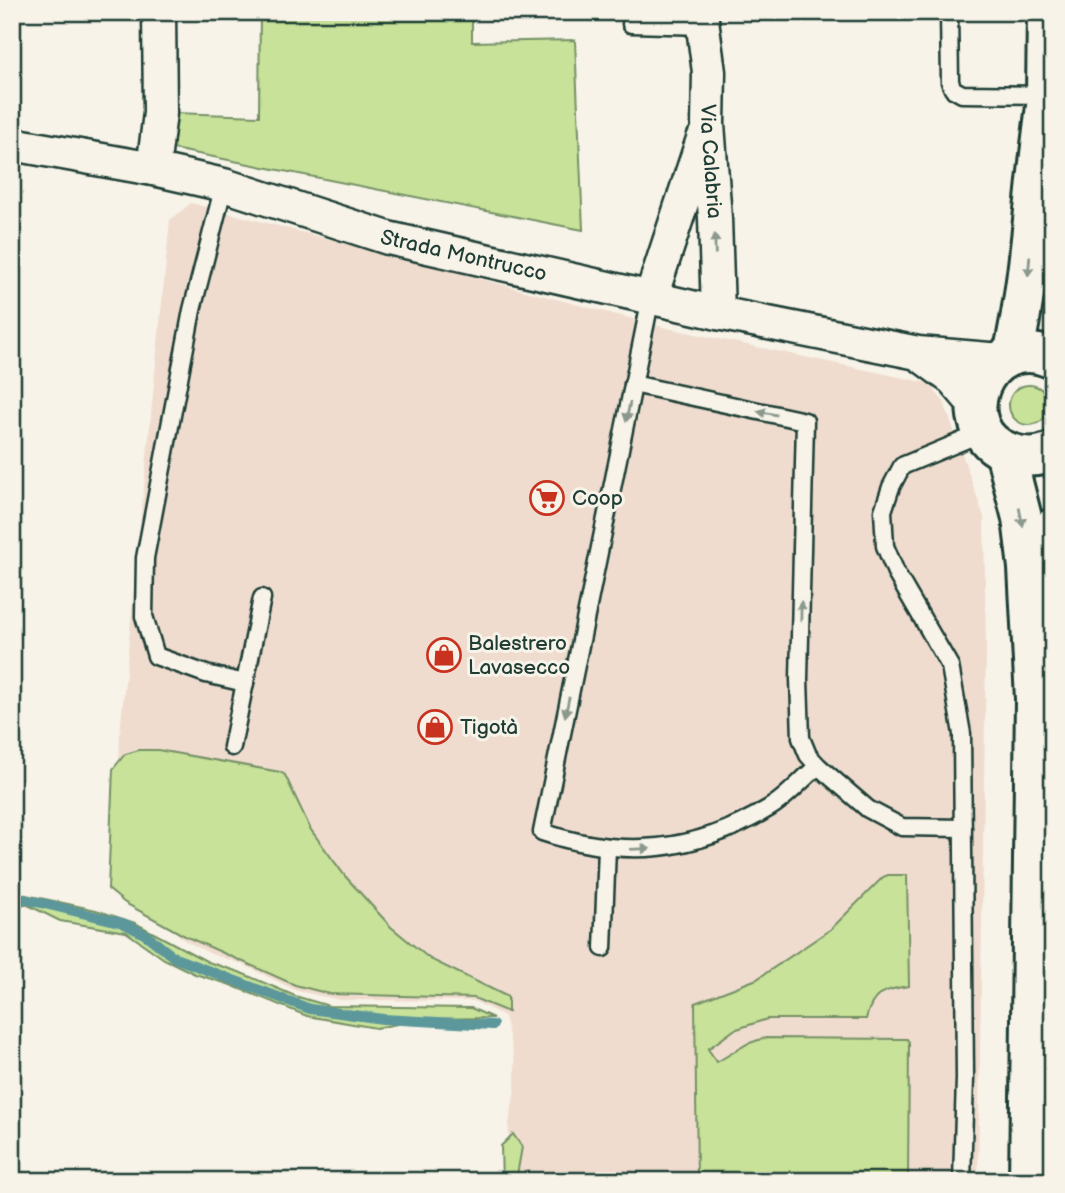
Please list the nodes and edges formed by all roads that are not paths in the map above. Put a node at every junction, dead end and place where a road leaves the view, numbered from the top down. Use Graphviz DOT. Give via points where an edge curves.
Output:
graph roads {
  1 [pos="159,12"];
  2 [pos="949,12"];
  3 [pos="1047,12"];
  4 [pos="702,19"];
  5 [pos="631,24"];
  6 [pos="1050,52"];
  7 [pos="1047,98"];
  8 [pos="708,124"];
  9 [pos="12,145"];
  10 [pos="1053,160"];
  11 [pos="153,169"];
  12 [pos="224,185"];
  13 [pos="651,297"];
  14 [pos="718,313"];
  15 [pos="918,353"];
  16 [pos="1007,357"];
  17 [pos="1053,359"];
  18 [pos="634,384"];
  19 [pos="988,430"];
  20 [pos="1053,450"];
  21 [pos="1053,528"];
  22 [pos="261,598"];
  23 [pos="245,683"];
  24 [pos="1035,698"];
  25 [pos="232,747"];
  26 [pos="818,766"];
  27 [pos="963,828"];
  28 [pos="607,848"];
  29 [pos="603,948"];
  30 [pos="962,1181"];
  31 [pos="1029,1181"];
  1 -- 11 [label="street" via="160,113"];
  2 -- 7 [label="lane" via="953,89 962,94"];
  3 -- 6 [label="main road"];
  4 -- 5 [label="lane"];
  4 -- 8 [label="street, Via Calabria" via="709,72"];
  6 -- 7 [label="main road"];
  7 -- 10 [label="main road"];
  7 -- 16 [label="main road, one-way" via="1028,278"];
  8 -- 13 [label="street"];
  14 -- 8 [label="street, Via Calabria, one-way"];
  9 -- 11 [label="street, Strada Montrucco"];
  11 -- 12 [label="street, Strada Montrucco"];
  12 -- 13 [label="street, Strada Montrucco" via="388,238"];
  12 -- 23 [label="lane" via="192,310 145,558 144,616 156,656"];
  13 -- 14 [label="street, Strada Montrucco"];
  13 -- 18 [label="lane"];
  14 -- 15 [label="street, Strada Montrucco"];
  15 -- 16 [label="street, Strada Montrucco"];
  15 -- 19 [label="street, Strada Montrucco" via="953,379"];
  16 -- 17 [label="main road" via="1029,352"];
  16 -- 19 [label="main road" via="990,369 978,393"];
  26 -- 18 [label="lane, one-way" via="801,738 805,421"];
  18 -- 28 [label="lane, one-way" via="542,832"];
  19 -- 20 [label="main road" via="1019,456 1034,457"];
  19 -- 24 [label="main road, one-way" via="1022,518"];
  19 -- 27 [label="lane" via="902,466 883,511 885,546 897,575 950,666 962,734"];
  21 -- 24 [label="main road"];
  22 -- 23 [label="lane"];
  23 -- 25 [label="lane"];
  24 -- 31 [label="main road"];
  26 -- 27 [label="lane" via="868,809 902,827"];
  28 -- 26 [label="lane, one-way" via="662,848 709,838 771,807"];
  27 -- 30 [label="lane"];
  28 -- 29 [label="lane"];
}
